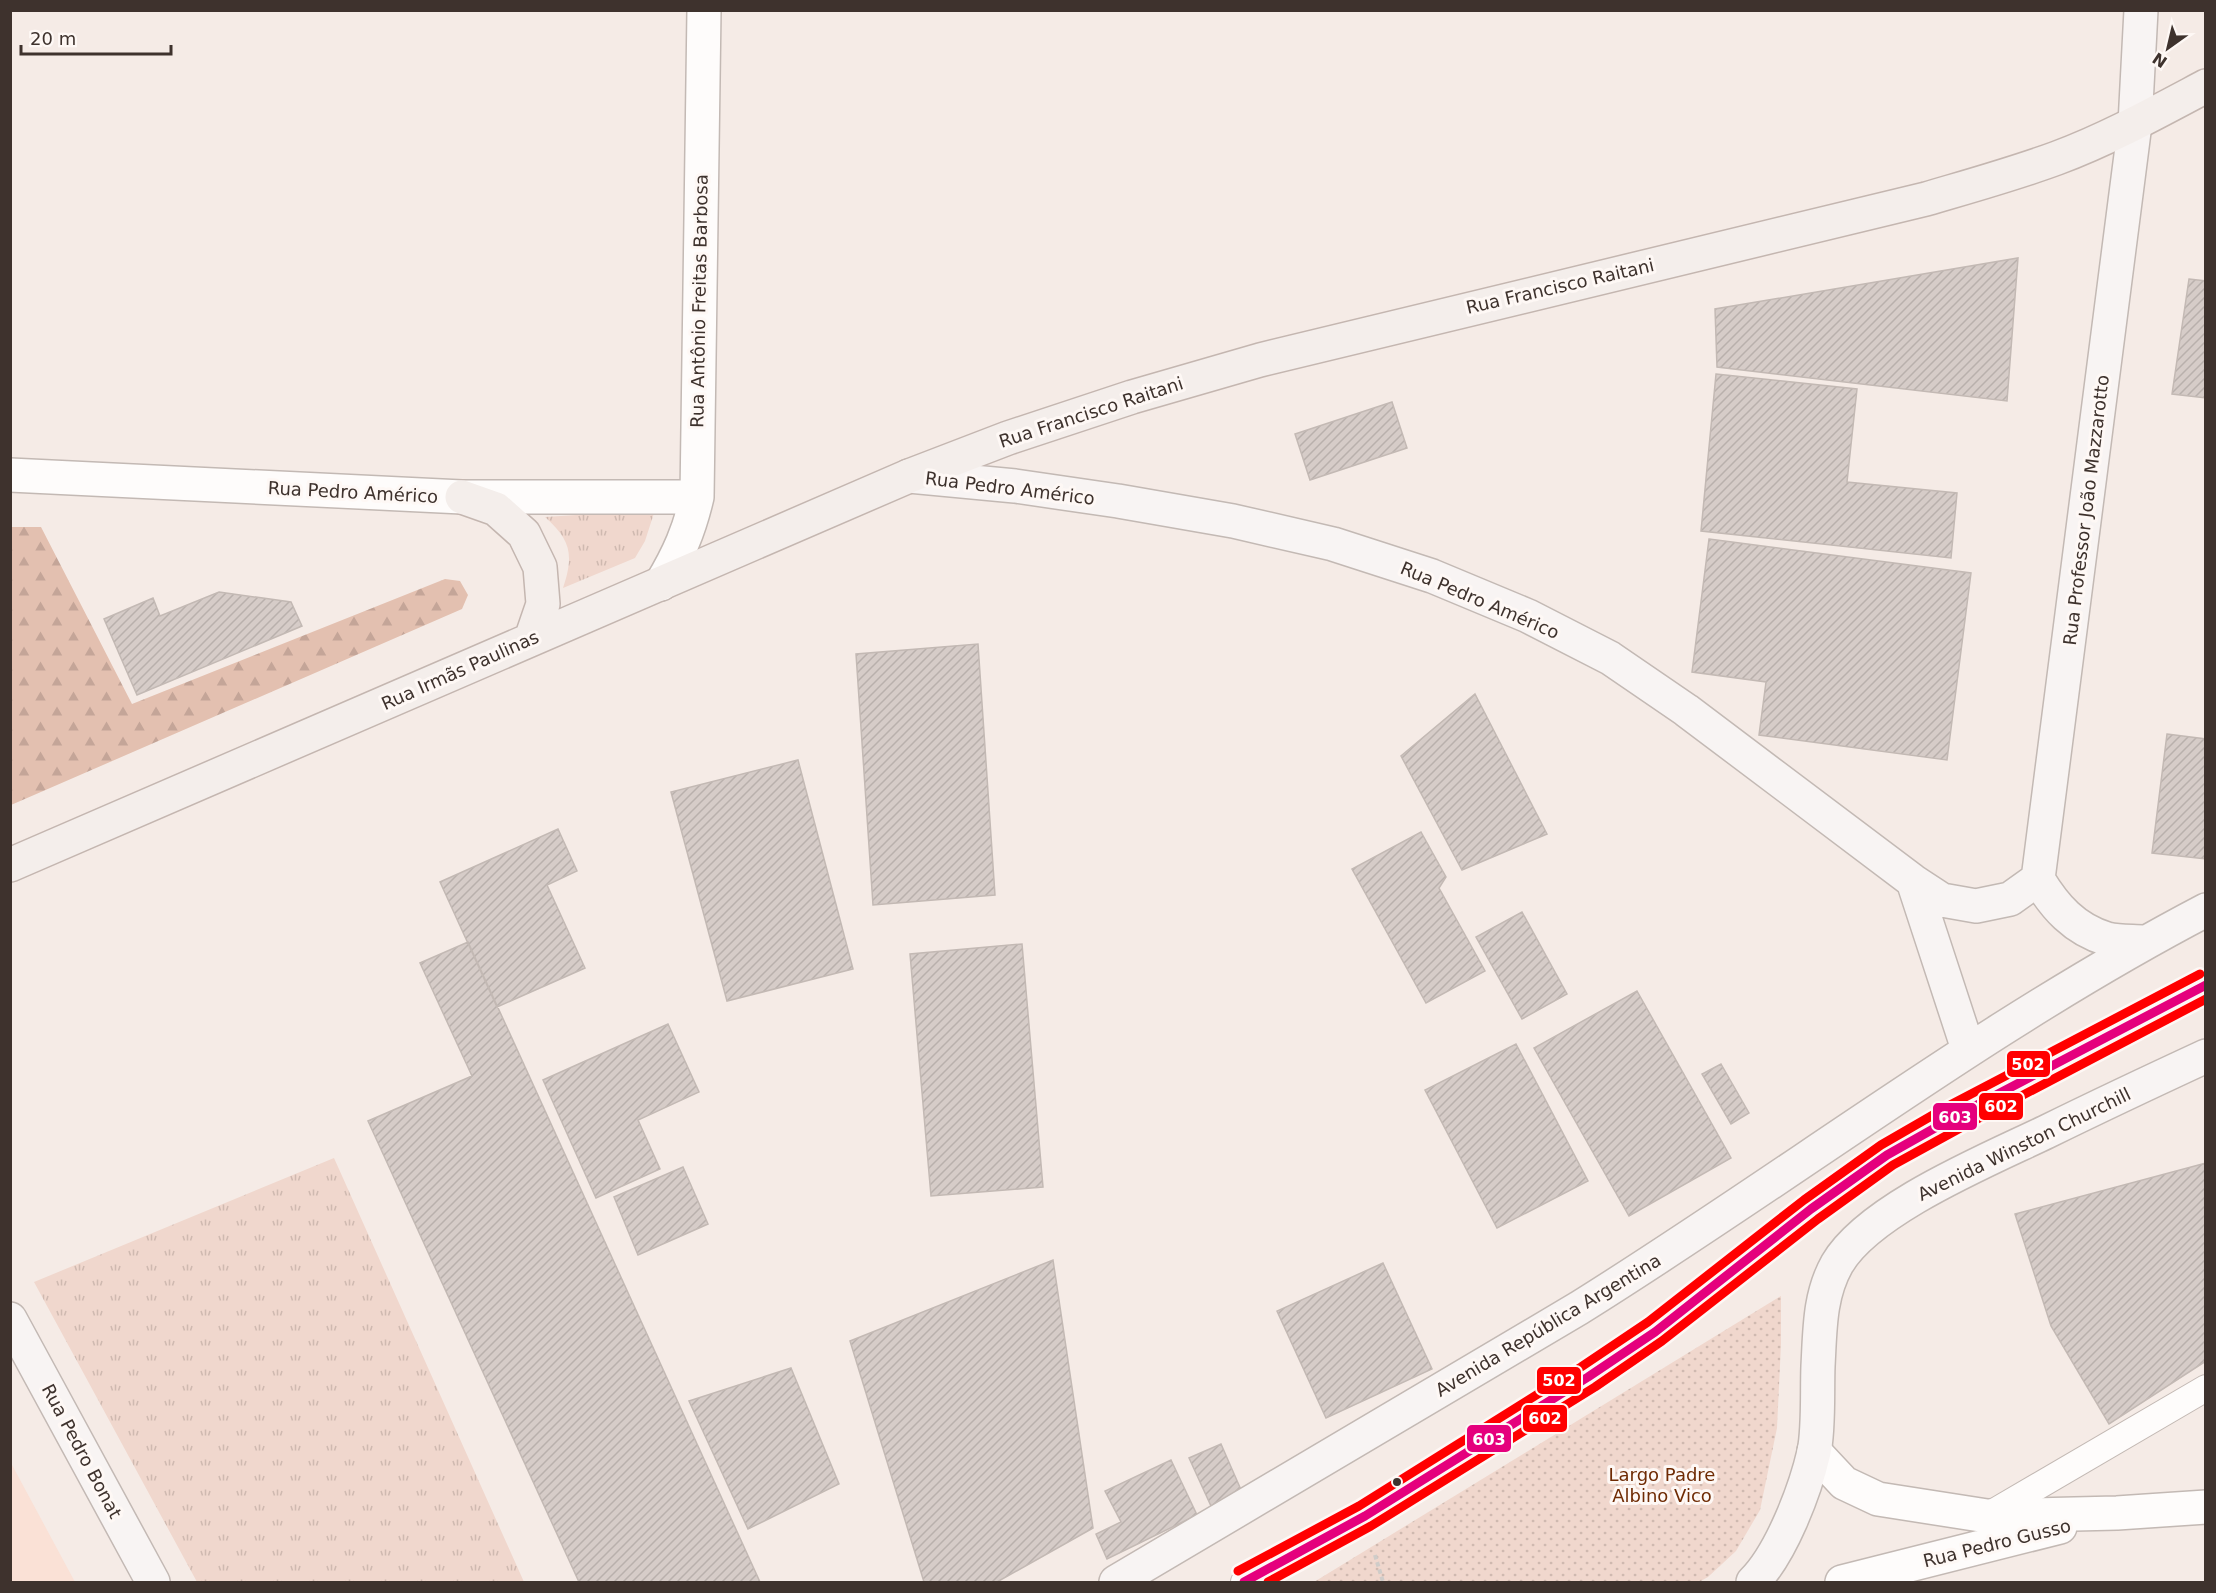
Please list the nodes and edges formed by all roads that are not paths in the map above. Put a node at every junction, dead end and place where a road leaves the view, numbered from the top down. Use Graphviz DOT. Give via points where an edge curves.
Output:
graph roads {
  1 [pos="704,10"];
  2 [pos="2141,10"];
  3 [pos="2205,86"];
  4 [pos="2135,124"];
  5 [pos="10,475"];
  6 [pos="909,476"];
  7 [pos="462,497"];
  8 [pos="696,497"];
  9 [pos="661,584"];
  10 [pos="531,639"];
  11 [pos="10,866"];
  12 [pos="2038,879"];
  13 [pos="1913,881"];
  14 [pos="2205,910"];
  15 [pos="2145,942"];
  16 [pos="2205,985"];
  17 [pos="1968,1049"];
  18 [pos="2205,1056"];
  19 [pos="10,1319"];
  20 [pos="2205,1388"];
  21 [pos="1814,1450"];
  22 [pos="2205,1507"];
  23 [pos="2117,1512"];
  24 [pos="1987,1516"];
  25 [pos="147,1579"];
  26 [pos="1116,1582"];
  27 [pos="1244,1582"];
  28 [pos="1753,1582"];
  29 [pos="1842,1582"];
  1 -- 8 [label="street, Rua Antônio Freitas Barbosa"];
  2 -- 4 [label="street, Rua Professor João Mazzarotto"];
  3 -- 4 [label="main road, Rua Francisco Raitani"];
  4 -- 6 [label="main road, Rua Francisco Raitani" via="2058,158 1936,196 1260,360 1132,397"];
  4 -- 12 [label="street, Rua Professor João Mazzarotto"];
  5 -- 7 [label="street, Rua Pedro Américo"];
  6 -- 9 [label="main road, Rua Irmãs Paulinas"];
  6 -- 13 [label="street, Rua Pedro Américo" via="1015,486 1233,521 1334,544 1432,576 1528,616 1610,658 1686,710"];
  7 -- 8 [label="street, Rua Pedro Américo"];
  7 -- 10 [label="main road" via="496,509 524,534 540,567 543,604"];
  8 -- 9 [label="street, Rua Antônio Freitas Barbosa" via="679,554"];
  9 -- 10 [label="main road, Rua Irmãs Paulinas"];
  10 -- 11 [label="main road, Rua Irmãs Paulinas"];
  12 -- 13 [label="street, Rua Pedro Américo" via="2010,899 1976,906 1942,900"];
  12 -- 15 [label="street" via="2053,903 2075,924 2108,939"];
  13 -- 17 [label="street"];
  14 -- 15 [label="street"];
  15 -- 17 [label="street"];
  16 -- 27 [label="lane" via="1887,1155 1810,1209 1655,1332 1588,1377 1365,1516"];
  17 -- 26 [label="street, Avenida República Argentina" via="1598,1297"];
  18 -- 21 [label="street, Avenida Winston Churchill" via="1956,1175 1870,1228 1851,1246 1837,1264 1820,1316"];
  19 -- 25 [label="street, Rua Pedro Bonat"];
  20 -- 24 [label="lane"];
  21 -- 24 [label="street, Rua Pedro Gusso" via="1844,1483 1878,1499"];
  21 -- 28 [label="street, Avenida Winston Churchill" via="1780,1544"];
  22 -- 23 [label="street, Rua Pedro Gusso"];
  23 -- 24 [label="street, Rua Pedro Gusso"];
  23 -- 29 [label="street, Rua Pedro Gusso"];
}
